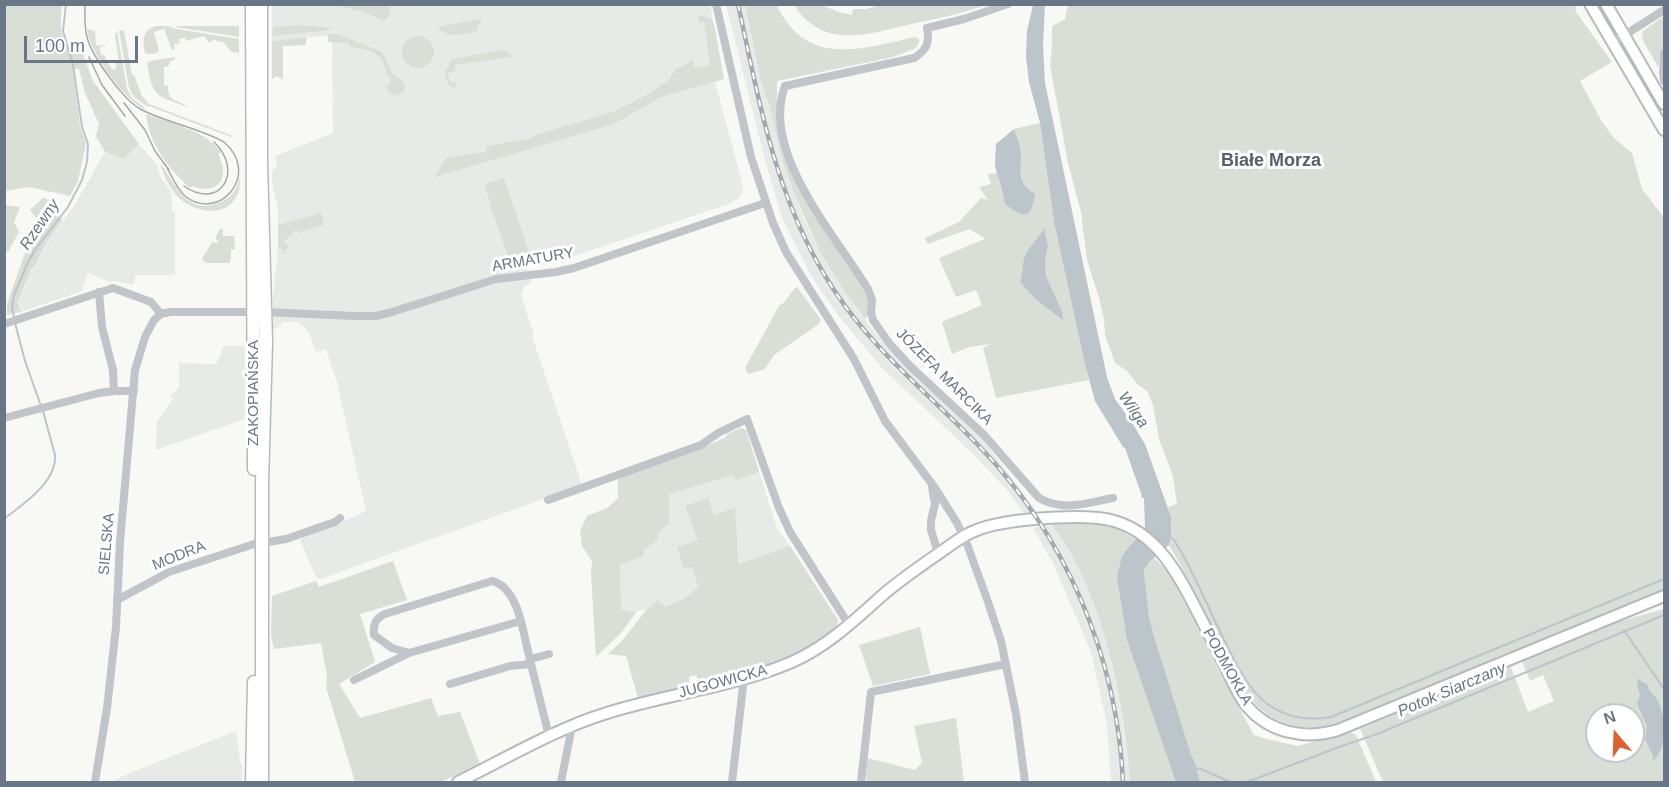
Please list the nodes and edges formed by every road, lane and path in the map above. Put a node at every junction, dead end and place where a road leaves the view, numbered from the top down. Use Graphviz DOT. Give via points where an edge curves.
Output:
graph roads {
  1 [pos="716,4"];
  2 [pos="1008,4"];
  3 [pos="1590,4"];
  4 [pos="1606,4"];
  5 [pos="256,5"];
  6 [pos="1665,10"];
  7 [pos="1623,35"];
  8 [pos="1612,43"];
  9 [pos="1665,53"];
  10 [pos="1665,81"];
  11 [pos="1665,104"];
  12 [pos="1665,130"];
  13 [pos="765,203"];
  14 [pos="99,292"];
  15 [pos="259,313"];
  16 [pos="161,314"];
  17 [pos="12,321"];
  18 [pos="114,391"];
  19 [pos="134,391"];
  20 [pos="4,418"];
  21 [pos="930,480"];
  22 [pos="1113,498"];
  23 [pos="548,500"];
  24 [pos="950,510"];
  25 [pos="934,512"];
  26 [pos="1070,512"];
  27 [pos="340,518"];
  28 [pos="963,537"];
  29 [pos="258,544"];
  30 [pos="938,554"];
  31 [pos="1662,598"];
  32 [pos="117,600"];
  33 [pos="521,621"];
  34 [pos="849,625"];
  35 [pos="410,653"];
  36 [pos="549,654"];
  37 [pos="531,662"];
  38 [pos="1006,664"];
  39 [pos="744,678"];
  40 [pos="354,680"];
  41 [pos="450,684"];
  42 [pos="572,726"];
  43 [pos="549,736"];
  44 [pos="95,783"];
  45 [pos="252,783"];
  46 [pos="262,783"];
  47 [pos="458,783"];
  48 [pos="561,783"];
  49 [pos="732,783"];
  50 [pos="861,783"];
  51 [pos="1025,783"];
  1 -- 13 [label="street" via="744,131"];
  2 -- 26 [label="street, JÓZEFA MARCIKA" via="927,28 927,46 914,58 785,86 779,116 799,182 868,289 872,316 889,343 984,435 1035,495"];
  3 -- 8 [label="street"];
  4 -- 7 [label="street"];
  5 -- 15 [label="main road, ZAKOPIAŃSKA" via="261,161"];
  6 -- 7 [label="street"];
  7 -- 8 [label="street"];
  7 -- 11 [label="street"];
  8 -- 12 [label="street"];
  9 -- 10 [label="street"];
  13 -- 15 [label="street, ARMATURY" via="582,266 496,279 384,314"];
  13 -- 21 [label="street" via="786,252 855,359 885,421"];
  14 -- 16 [label="street" via="113,288 151,302"];
  14 -- 17 [label="street"];
  14 -- 18 [label="street"];
  15 -- 16 [label="street, ARMATURY"];
  15 -- 29 [label="main road, ZAKOPIAŃSKA" via="265,405"];
  16 -- 19 [label="street, SIELSKA" via="145,337 137,360"];
  18 -- 19 [label="street"];
  18 -- 20 [label="street"];
  19 -- 32 [label="street, SIELSKA"];
  21 -- 24 [label="street"];
  21 -- 25 [label="street"];
  22 -- 26 [label="street"];
  23 -- 34 [label="street" via="701,445 747,419 790,532"];
  24 -- 25 [label="street"];
  24 -- 28 [label="street"];
  25 -- 30 [label="street" via="931,530"];
  26 -- 28 [label="street, PODMOKŁA" via="995,524"];
  26 -- 31 [label="street, PODMOKŁA" via="1109,519 1149,539 1183,583 1234,687 1248,707 1262,720 1292,733 1311,735 1346,727"];
  27 -- 29 [label="street" via="291,537"];
  28 -- 30 [label="street, JUGOWICKA"];
  28 -- 38 [label="street"];
  29 -- 32 [label="street, MODRA" via="169,572"];
  29 -- 45 [label="main road, ZAKOPIAŃSKA"];
  29 -- 46 [label="main road, ZAKOPIAŃSKA"];
  30 -- 34 [label="street, JUGOWICKA" via="899,581"];
  32 -- 44 [label="street, SIELSKA"];
  33 -- 35 [label="street"];
  33 -- 35 [label="street" via="511,596 492,581 378,617 374,635 392,648"];
  33 -- 37 [label="street"];
  34 -- 39 [label="street, JUGOWICKA" via="804,656"];
  35 -- 40 [label="street"];
  36 -- 37 [label="street"];
  37 -- 41 [label="street"];
  37 -- 43 [label="street"];
  38 -- 50 [label="street" via="871,692"];
  38 -- 51 [label="street"];
  39 -- 42 [label="street, JUGOWICKA" via="620,709"];
  39 -- 49 [label="street"];
  42 -- 43 [label="street, JUGOWICKA"];
  42 -- 48 [label="street"];
  43 -- 47 [label="street, JUGOWICKA"];
}
